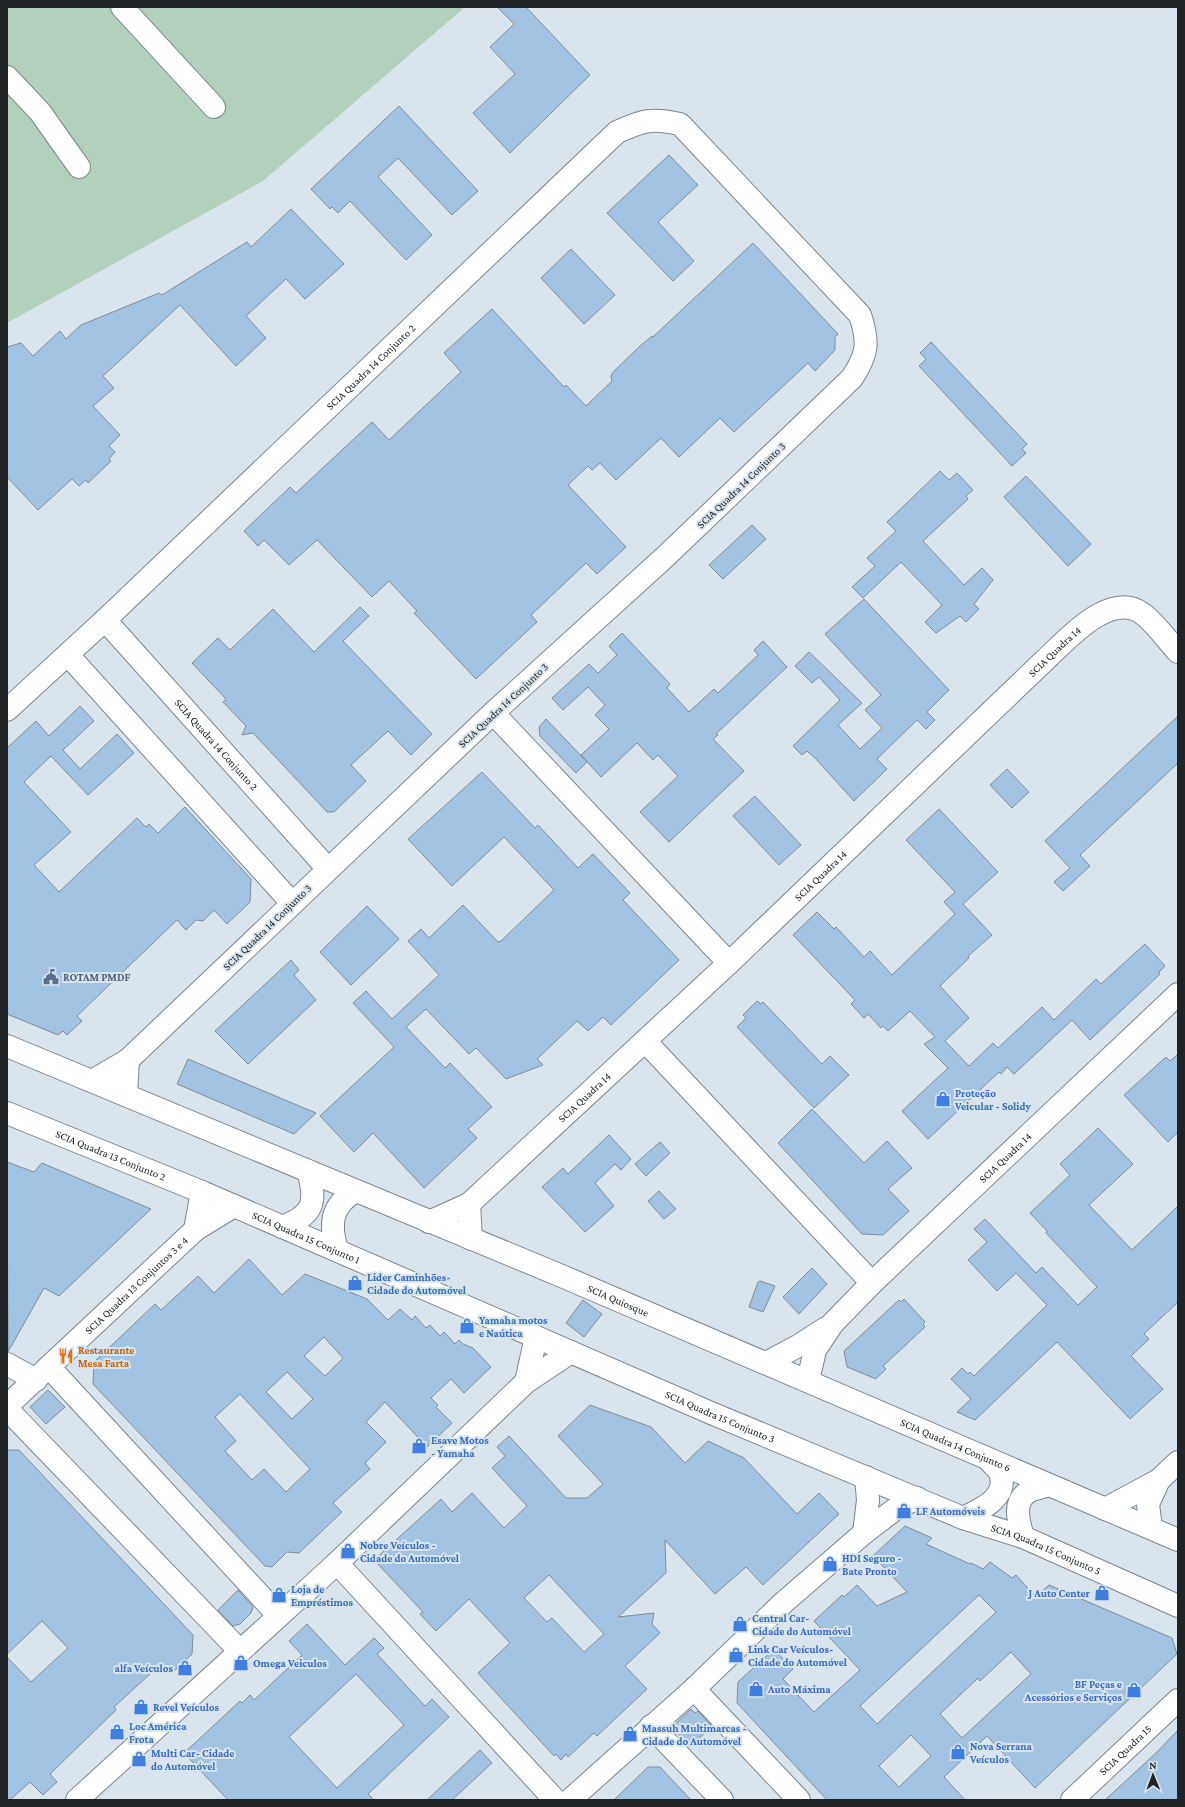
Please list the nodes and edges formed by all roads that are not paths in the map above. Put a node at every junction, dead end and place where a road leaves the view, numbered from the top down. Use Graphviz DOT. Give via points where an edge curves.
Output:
graph roads {
  1 [pos="122,7"];
  2 [pos="7,77"];
  3 [pos="214,107"];
  4 [pos="641,121"];
  5 [pos="79,167"];
  6 [pos="105,620"];
  7 [pos="1178,652"];
  8 [pos="68,655"];
  9 [pos="7,710"];
  10 [pos="493,713"];
  11 [pos="328,869"];
  12 [pos="292,904"];
  13 [pos="728,962"];
  14 [pos="1178,994"];
  15 [pos="645,1041"];
  16 [pos="7,1046"];
  17 [pos="128,1060"];
  18 [pos="109,1087"];
  19 [pos="7,1113"];
  20 [pos="308,1171"];
  21 [pos="356,1191"];
  22 [pos="217,1199"];
  23 [pos="469,1204"];
  24 [pos="439,1226"];
  25 [pos="282,1227"];
  26 [pos="195,1230"];
  27 [pos="471,1239"];
  28 [pos="337,1250"];
  29 [pos="872,1283"];
  30 [pos="833,1323"];
  31 [pos="544,1340"];
  32 [pos="571,1352"];
  33 [pos="766,1363"];
  34 [pos="7,1364"];
  35 [pos="787,1372"];
  36 [pos="42,1374"];
  37 [pos="808,1381"];
  38 [pos="526,1382"];
  39 [pos="7,1408"];
  40 [pos="988,1459"];
  41 [pos="1178,1462"];
  42 [pos="866,1477"];
  43 [pos="1159,1480"];
  44 [pos="1049,1485"];
  45 [pos="890,1487"];
  46 [pos="916,1498"];
  47 [pos="1105,1509"];
  48 [pos="963,1518"];
  49 [pos="1151,1528"];
  50 [pos="864,1533"];
  51 [pos="1023,1537"];
  52 [pos="1178,1540"];
  53 [pos="337,1563"];
  54 [pos="1178,1606"];
  55 [pos="279,1616"];
  56 [pos="240,1651"];
  57 [pos="694,1689"];
  58 [pos="1178,1700"];
  59 [pos="651,1726"];
  60 [pos="77,1800"];
  61 [pos="554,1800"];
  62 [pos="570,1800"];
  63 [pos="722,1800"];
  64 [pos="799,1800"];
  65 [pos="1072,1800"];
  1 -- 3 [label="street"];
  2 -- 5 [label="street" via="40,112"];
  4 -- 6 [label="street, SCIA Quadra 14 Conjunto 2" via="617,132"];
  4 -- 10 [label="street, SCIA Quadra 14 Conjunto 3" via="659,120 680,124 860,315 867,344 863,361 852,378 665,557"];
  6 -- 8 [label="street, SCIA Quadra 14 Conjunto 2"];
  6 -- 11 [label="street, SCIA Quadra 14 Conjunto 2"];
  7 -- 13 [label="street, SCIA Quadra 14" via="1143,614 1127,607 1110,609 1093,617"];
  8 -- 9 [label="street, SCIA Quadra 14 Conjunto 2"];
  8 -- 12 [label="street"];
  10 -- 11 [label="street, SCIA Quadra 14 Conjunto 3"];
  10 -- 13 [label="street"];
  11 -- 12 [label="street, SCIA Quadra 14 Conjunto 3"];
  12 -- 17 [label="street, SCIA Quadra 14 Conjunto 3"];
  13 -- 15 [label="street, SCIA Quadra 14"];
  14 -- 29 [label="street, SCIA Quadra 14"];
  15 -- 23 [label="street, SCIA Quadra 14"];
  15 -- 29 [label="street"];
  16 -- 18 [label="street"];
  17 -- 18 [label="street"];
  17 -- 18 [label="street, SCIA Quadra 14 Conjunto 3"];
  18 -- 20 [label="street"];
  19 -- 22 [label="street, SCIA Quadra 13 Conjunto 2"];
  20 -- 21 [label="street"];
  20 -- 25 [label="street" via="313,1188 313,1200 307,1214"];
  21 -- 24 [label="street"];
  21 -- 28 [label="street" via="338,1205 333,1220 333,1236"];
  22 -- 25 [label="street, SCIA Quadra 15 Conjunto 1"];
  22 -- 26 [label="street, SCIA Quadra 13 Conjuntos 3 e 4"];
  22 -- 26 [label="street, SCIA Quadra 13 Conjuntos 3 e 4"];
  23 -- 24 [label="street, SCIA Quadra 14"];
  23 -- 27 [label="street"];
  24 -- 27 [label="street, SCIA Quiosque"];
  25 -- 28 [label="street, SCIA Quadra 15 Conjunto 1"];
  26 -- 36 [label="street, SCIA Quadra 13 Conjuntos 3 e 4"];
  27 -- 33 [label="street, SCIA Quiosque"];
  28 -- 31 [label="street, SCIA Quadra 15 Conjunto 1"];
  29 -- 30 [label="street, SCIA Quadra 14"];
  30 -- 33 [label="street, SCIA Quadra 14"];
  30 -- 37 [label="street, SCIA Quadra 14" via="815,1350"];
  31 -- 32 [label="street, SCIA Quadra 15 Conjunto 3"];
  31 -- 38 [label="street"];
  32 -- 38 [label="street"];
  32 -- 42 [label="street, SCIA Quadra 15 Conjunto 3"];
  33 -- 35 [label="street, SCIA Quiosque"];
  34 -- 36 [label="street"];
  35 -- 37 [label="street, SCIA Quadra 14 Conjunto 6"];
  36 -- 39 [label="street, SCIA Quadra 13 Conjuntos 3 e 4"];
  36 -- 55 [label="street"];
  37 -- 40 [label="street, SCIA Quadra 14 Conjunto 6"];
  38 -- 53 [label="street"];
  39 -- 56 [label="street"];
  40 -- 44 [label="street, SCIA Quadra 14 Conjunto 6"];
  40 -- 48 [label="street" via="998,1471 1001,1481 999,1491 994,1501"];
  41 -- 43 [label="street"];
  42 -- 45 [label="street, SCIA Quadra 15 Conjunto 3"];
  42 -- 50 [label="street" via="868,1500"];
  43 -- 47 [label="street"];
  43 -- 49 [label="street" via="1148,1504"];
  44 -- 47 [label="street, SCIA Quadra 14 Conjunto 6"];
  44 -- 51 [label="street" via="1028,1492 1020,1501 1018,1521"];
  45 -- 46 [label="street, SCIA Quadra 15 Conjunto 5"];
  46 -- 48 [label="street, SCIA Quadra 15 Conjunto 5"];
  46 -- 50 [label="street" via="894,1510"];
  47 -- 49 [label="street, SCIA Quadra 14 Conjunto 6"];
  48 -- 51 [label="street, SCIA Quadra 15 Conjunto 5"];
  49 -- 52 [label="street, SCIA Quadra 14 Conjunto 6"];
  50 -- 57 [label="street" via="783,1603"];
  51 -- 54 [label="street, SCIA Quadra 15 Conjunto 5"];
  53 -- 55 [label="street"];
  53 -- 61 [label="street"];
  55 -- 56 [label="street"];
  56 -- 60 [label="street"];
  57 -- 59 [label="street"];
  57 -- 64 [label="street"];
  58 -- 65 [label="street, SCIA Quadra 15"];
  59 -- 62 [label="street"];
  59 -- 63 [label="street"];
}
